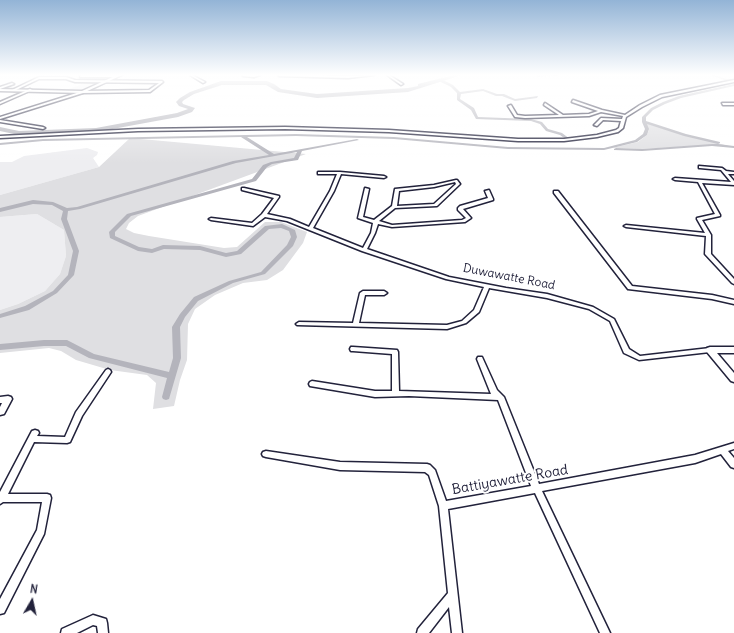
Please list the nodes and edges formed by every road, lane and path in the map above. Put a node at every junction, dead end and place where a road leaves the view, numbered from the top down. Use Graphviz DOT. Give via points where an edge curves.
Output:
graph roads {
  1 [pos="545,104"];
  2 [pos="44,105"];
  3 [pos="583,105"];
  4 [pos="644,105"];
  5 [pos="510,106"];
  6 [pos="601,111"];
  7 [pos="563,116"];
  8 [pos="626,116"];
  9 [pos="0,119"];
  10 [pos="622,120"];
  11 [pos="596,125"];
  12 [pos="42,128"];
  13 [pos="0,137"];
  14 [pos="700,167"];
  15 [pos="725,172"];
  16 [pos="319,173"];
  17 [pos="340,173"];
  18 [pos="734,173"];
  19 [pos="384,177"];
  20 [pos="675,178"];
  21 [pos="699,181"];
  22 [pos="733,181"];
  23 [pos="244,189"];
  24 [pos="367,189"];
  25 [pos="487,191"];
  26 [pos="556,192"];
  27 [pos="394,207"];
  28 [pos="264,215"];
  29 [pos="211,218"];
  30 [pos="376,221"];
  31 [pos="626,226"];
  32 [pos="310,229"];
  33 [pos="709,235"];
  34 [pos="364,250"];
  35 [pos="734,282"];
  36 [pos="487,286"];
  37 [pos="384,293"];
  38 [pos="734,302"];
  39 [pos="299,324"];
  40 [pos="356,325"];
  41 [pos="353,349"];
  42 [pos="710,350"];
  43 [pos="734,350"];
  44 [pos="480,360"];
  45 [pos="108,372"];
  46 [pos="734,379"];
  47 [pos="312,384"];
  48 [pos="396,394"];
  49 [pos="500,397"];
  50 [pos="0,400"];
  51 [pos="1,412"];
  52 [pos="734,446"];
  53 [pos="722,450"];
  54 [pos="266,454"];
  55 [pos="734,464"];
  56 [pos="537,489"];
  57 [pos="0,499"];
  58 [pos="443,506"];
  59 [pos="453,594"];
  60 [pos="0,609"];
  61 [pos="66,633"];
  62 [pos="103,633"];
  63 [pos="422,633"];
  64 [pos="457,633"];
  65 [pos="605,633"];
  1 -- 7 [label="street"];
  2 -- 9 [label="street"];
  3 -- 6 [label="street"];
  4 -- 8 [label="street"];
  5 -- 7 [label="street" via="516,116"];
  6 -- 7 [label="street" via="589,115"];
  6 -- 8 [label="street"];
  8 -- 10 [label="street"];
  9 -- 12 [label="street"];
  10 -- 11 [label="street" via="602,119"];
  10 -- 13 [label="street" via="621,128 617,131 564,140 285,128 138,130"];
  14 -- 15 [label="street" via="722,169"];
  15 -- 18 [label="street"];
  15 -- 22 [label="street"];
  16 -- 17 [label="street"];
  17 -- 19 [label="street"];
  17 -- 32 [label="street"];
  20 -- 21 [label="street"];
  21 -- 22 [label="street" via="734,184"];
  21 -- 33 [label="street" via="718,215 699,219"];
  23 -- 28 [label="street" via="277,197"];
  24 -- 30 [label="street" via="360,218"];
  25 -- 30 [label="street" via="491,199 460,209 469,218 463,221 392,226"];
  26 -- 38 [label="street" via="630,288 712,297"];
  27 -- 27 [label="street" via="435,205 458,184 456,181 397,190"];
  27 -- 30 [label="street"];
  28 -- 29 [label="street" via="253,225"];
  28 -- 32 [label="street, Duwawatte Road" via="288,220"];
  30 -- 34 [label="street"];
  31 -- 33 [label="street"];
  32 -- 34 [label="street, Duwawatte Road"];
  33 -- 35 [label="street" via="708,254"];
  34 -- 36 [label="street, Duwawatte Road" via="448,278"];
  36 -- 40 [label="street" via="477,311 464,322 447,328"];
  36 -- 42 [label="street, Duwawatte Road" via="547,296 591,308 612,320 626,351 639,358"];
  37 -- 40 [label="street" via="363,293"];
  39 -- 40 [label="street"];
  41 -- 48 [label="street" via="395,352"];
  42 -- 43 [label="street, Duwawatte Road"];
  42 -- 46 [label="street"];
  44 -- 49 [label="street" via="494,392"];
  45 -- 57 [label="street" via="80,414 67,440 33,436"];
  47 -- 48 [label="street" via="375,394"];
  48 -- 49 [label="street"];
  49 -- 56 [label="street"];
  50 -- 51 [label="street" via="8,399"];
  52 -- 53 [label="street, Battiyawatte Road"];
  53 -- 55 [label="street"];
  53 -- 56 [label="street, Battiyawatte Road" via="695,459"];
  54 -- 58 [label="street, Battiyawatte Road" via="340,466 427,468 432,473"];
  56 -- 58 [label="street, Battiyawatte Road"];
  56 -- 65 [label="street"];
  57 -- 60 [label="street" via="47,498 41,531"];
  58 -- 59 [label="street"];
  59 -- 63 [label="street"];
  59 -- 64 [label="street"];
  61 -- 62 [label="street" via="93,620 102,623"];
}
